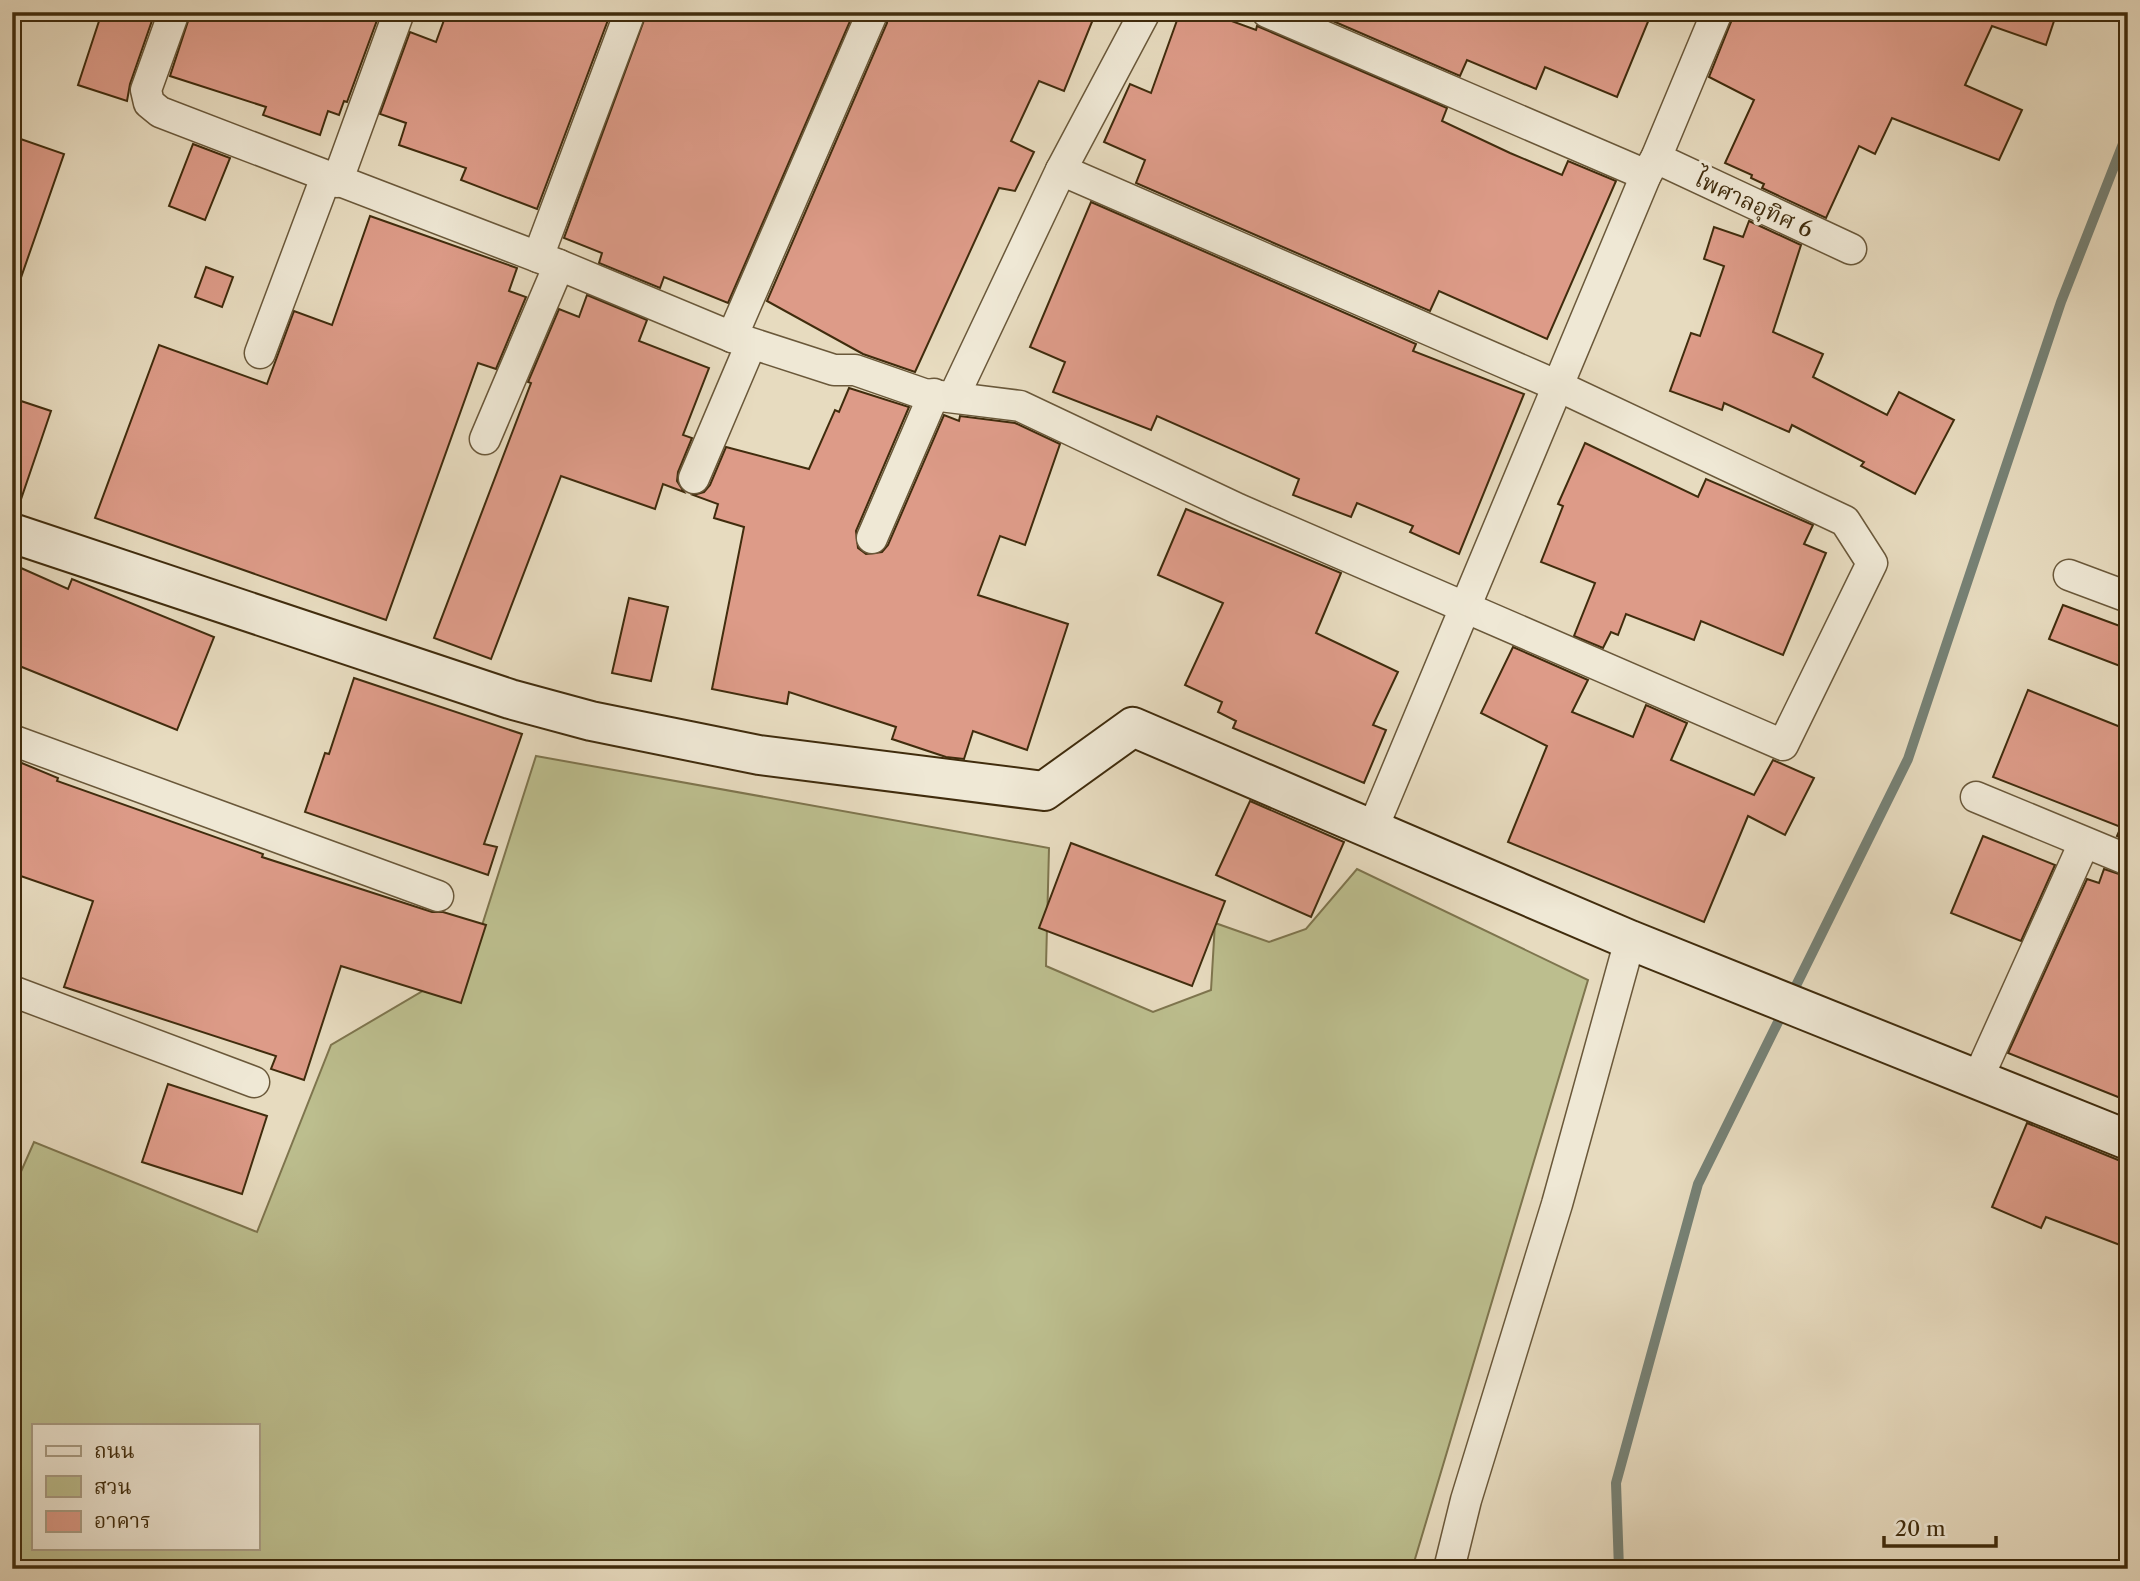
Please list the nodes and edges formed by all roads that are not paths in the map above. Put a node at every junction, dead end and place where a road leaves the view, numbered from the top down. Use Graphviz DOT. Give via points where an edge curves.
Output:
graph roads {
  1 [pos="174,12"];
  2 [pos="399,12"];
  3 [pos="630,12"];
  4 [pos="1145,12"];
  5 [pos="1267,12"];
  6 [pos="1717,12"];
  7 [pos="872,16"];
  8 [pos="1651,167"];
  9 [pos="1061,170"];
  10 [pos="331,180"];
  11 [pos="1851,249"];
  12 [pos="549,261"];
  13 [pos="741,340"];
  14 [pos="260,353"];
  15 [pos="1558,386"];
  16 [pos="944,395"];
  17 [pos="485,439"];
  18 [pos="694,478"];
  19 [pos="12,533"];
  20 [pos="873,538"];
  21 [pos="2069,575"];
  22 [pos="2128,597"];
  23 [pos="1465,608"];
  24 [pos="12,740"];
  25 [pos="1976,797"];
  26 [pos="1372,830"];
  27 [pos="2084,843"];
  28 [pos="2128,860"];
  29 [pos="438,896"];
  30 [pos="1630,940"];
  31 [pos="12,991"];
  32 [pos="1978,1078"];
  33 [pos="254,1082"];
  34 [pos="2128,1140"];
  35 [pos="1449,1569"];
  1 -- 10 [label="street" via="147,85 152,107"];
  2 -- 10 [label="street"];
  3 -- 12 [label="street"];
  4 -- 9 [label="street"];
  5 -- 8 [label="street, ไพศาลอุทิศ 6"];
  6 -- 8 [label="street"];
  7 -- 13 [label="street"];
  8 -- 11 [label="street, ไพศาลอุทิศ 6"];
  8 -- 15 [label="street"];
  9 -- 15 [label="street"];
  9 -- 16 [label="street"];
  10 -- 12 [label="street"];
  10 -- 14 [label="street"];
  12 -- 13 [label="street"];
  12 -- 17 [label="street"];
  13 -- 16 [label="street" via="834,370 855,370 923,394"];
  13 -- 18 [label="street"];
  15 -- 23 [label="street"];
  15 -- 23 [label="street" via="1845,521 1872,563 1783,745"];
  16 -- 20 [label="street"];
  16 -- 23 [label="street" via="1020,406 1238,509"];
  19 -- 26 [label="street" via="433,676 591,721 759,755 1044,791 1133,727"];
  21 -- 22 [label="street"];
  23 -- 26 [label="street"];
  24 -- 29 [label="street"];
  25 -- 27 [label="street"];
  26 -- 30 [label="street"];
  27 -- 28 [label="street"];
  27 -- 32 [label="street"];
  30 -- 32 [label="street"];
  30 -- 35 [label="street"];
  31 -- 33 [label="street"];
  32 -- 34 [label="street"];
}
